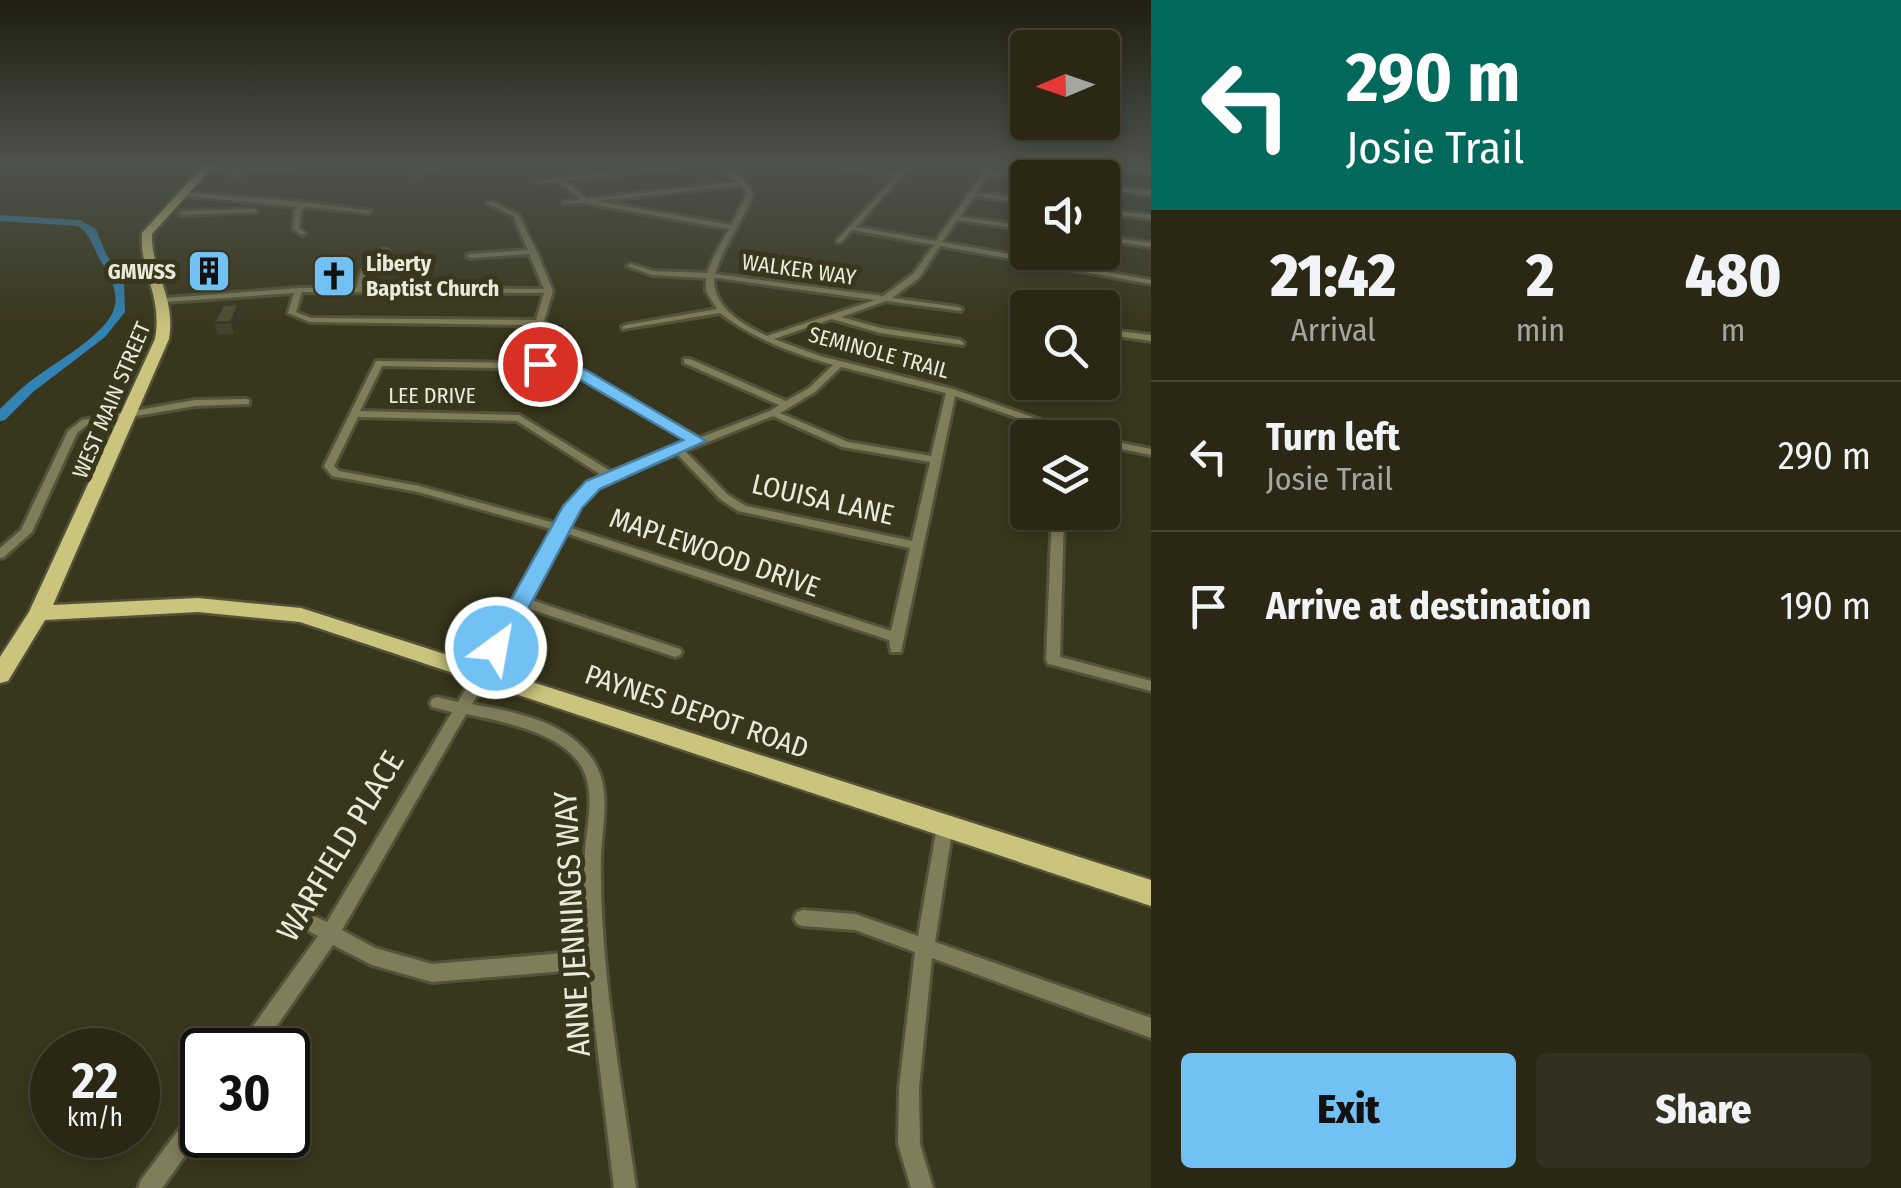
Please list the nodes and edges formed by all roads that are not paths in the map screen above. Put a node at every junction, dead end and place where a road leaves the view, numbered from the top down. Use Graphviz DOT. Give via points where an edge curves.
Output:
graph roads {
  1 [pos="159,218"];
  2 [pos="297,218"];
  3 [pos="518,218"];
  4 [pos="681,218"];
  5 [pos="738,218"];
  6 [pos="859,218"];
  7 [pos="956,218"];
  8 [pos="959,218"];
  9 [pos="1010,226"];
  10 [pos="734,228"];
  11 [pos="850,228"];
  12 [pos="302,232"];
  13 [pos="839,240"];
  14 [pos="1120,241"];
  15 [pos="938,244"];
  16 [pos="1151,245"];
  17 [pos="384,251"];
  18 [pos="533,252"];
  19 [pos="470,256"];
  20 [pos="631,266"];
  21 [pos="709,275"];
  22 [pos="1151,282"];
  23 [pos="298,290"];
  24 [pos="358,290"];
  25 [pos="550,291"];
  26 [pos="166,300"];
  27 [pos="885,300"];
  28 [pos="724,310"];
  29 [pos="958,310"];
  30 [pos="833,317"];
  31 [pos="542,322"];
  32 [pos="626,327"];
  33 [pos="1120,333"];
  34 [pos="768,338"];
  35 [pos="1151,338"];
  36 [pos="960,344"];
  37 [pos="687,360"];
  38 [pos="528,364"];
  39 [pos="838,365"];
  40 [pos="951,392"];
  41 [pos="246,402"];
  42 [pos="787,405"];
  43 [pos="773,413"];
  44 [pos="356,414"];
  45 [pos="128,415"];
  46 [pos="1024,420"];
  47 [pos="697,441"];
  48 [pos="1120,446"];
  49 [pos="679,450"];
  50 [pos="1151,452"];
  51 [pos="936,460"];
  52 [pos="611,476"];
  53 [pos="563,528"];
  54 [pos="1058,530"];
  55 [pos="918,546"];
  56 [pos="0,554"];
  57 [pos="524,602"];
  58 [pos="38,613"];
  59 [pos="674,652"];
  60 [pos="482,671"];
  61 [pos="0,675"];
  62 [pos="1151,686"];
  63 [pos="437,703"];
  64 [pos="460,708"];
  65 [pos="945,826"];
  66 [pos="1151,893"];
  67 [pos="804,918"];
  68 [pos="307,921"];
  69 [pos="328,934"];
  70 [pos="925,948"];
  71 [pos="597,959"];
  72 [pos="263,1028"];
  73 [pos="1151,1028"];
  74 [pos="180,1145"];
  75 [pos="149,1188"];
  76 [pos="626,1188"];
  77 [pos="922,1188"];
  1 -- 26 [label="main road, WEST MAIN STREET" via="145,236"];
  2 -- 12 [label="street"];
  3 -- 18 [label="street"];
  4 -- 10 [label="street"];
  5 -- 10 [label="street"];
  6 -- 11 [label="street"];
  7 -- 15 [label="street"];
  8 -- 9 [label="street"];
  10 -- 21 [label="street"];
  11 -- 13 [label="street"];
  11 -- 15 [label="street"];
  14 -- 16 [label="street"];
  15 -- 22 [label="street"];
  15 -- 27 [label="street" via="916,276"];
  17 -- 24 [label="street" via="385,270 364,273"];
  18 -- 19 [label="street"];
  18 -- 25 [label="street"];
  20 -- 21 [label="street, WALKER WAY"];
  21 -- 27 [label="street, WALKER WAY"];
  21 -- 28 [label="street"];
  23 -- 24 [label="street"];
  23 -- 26 [label="street"];
  23 -- 31 [label="street" via="292,313 310,320"];
  24 -- 25 [label="street"];
  25 -- 31 [label="street"];
  26 -- 45 [label="main road, WEST MAIN STREET" via="162,339"];
  27 -- 29 [label="street, WALKER WAY"];
  27 -- 30 [label="street"];
  28 -- 32 [label="street"];
  28 -- 34 [label="street, SEMINOLE TRAIL"];
  30 -- 34 [label="street"];
  30 -- 36 [label="street"];
  31 -- 38 [label="street"];
  33 -- 35 [label="street"];
  34 -- 39 [label="street, SEMINOLE TRAIL"];
  37 -- 42 [label="street"];
  38 -- 44 [label="street" via="379,363"];
  38 -- 47 [label="street" via="580,374"];
  39 -- 40 [label="street, SEMINOLE TRAIL"];
  39 -- 42 [label="street, WARFIELD PLACE"];
  40 -- 46 [label="street, SEMINOLE TRAIL"];
  40 -- 51 [label="street"];
  41 -- 45 [label="street"];
  42 -- 43 [label="street, WARFIELD PLACE"];
  43 -- 47 [label="street, WARFIELD PLACE"];
  43 -- 51 [label="street" via="846,445"];
  44 -- 52 [label="street, LEE DRIVE" via="519,418"];
  44 -- 53 [label="street, MAPLEWOOD DRIVE" via="330,471"];
  45 -- 56 [label="street" via="85,422 74,431 26,532"];
  45 -- 58 [label="main road, WEST MAIN STREET"];
  47 -- 49 [label="street, WARFIELD PLACE"];
  48 -- 50 [label="street"];
  49 -- 52 [label="street, WARFIELD PLACE"];
  49 -- 55 [label="street, LOUISA LANE" via="742,509"];
  51 -- 55 [label="street"];
  52 -- 53 [label="street, WARFIELD PLACE" via="573,506"];
  53 -- 55 [label="street, MAPLEWOOD DRIVE" via="663,557 896,643"];
  53 -- 57 [label="street, WARFIELD PLACE"];
  54 -- 62 [label="street" via="1054,660"];
  57 -- 59 [label="street"];
  57 -- 60 [label="street, WARFIELD PLACE"];
  58 -- 60 [label="main road, PAYNES DEPOT ROAD" via="198,605 282,612"];
  58 -- 61 [label="main road, WEST MAIN STREET"];
  60 -- 64 [label="street, WARFIELD PLACE"];
  60 -- 65 [label="main road, PAYNES DEPOT ROAD"];
  63 -- 64 [label="street, ANNE JENNINGS WAY"];
  64 -- 69 [label="street, WARFIELD PLACE"];
  64 -- 71 [label="street, ANNE JENNINGS WAY" via="544,729 588,763 596,788"];
  65 -- 66 [label="main road, PAYNES DEPOT ROAD"];
  65 -- 70 [label="street"];
  67 -- 70 [label="street" via="854,922"];
  68 -- 69 [label="street"];
  69 -- 71 [label="street" via="404,969 432,973"];
  69 -- 72 [label="street, WARFIELD PLACE"];
  70 -- 73 [label="street"];
  70 -- 77 [label="street" via="908,1088 909,1144"];
  71 -- 76 [label="street, ANNE JENNINGS WAY"];
  74 -- 75 [label="street"];
}
